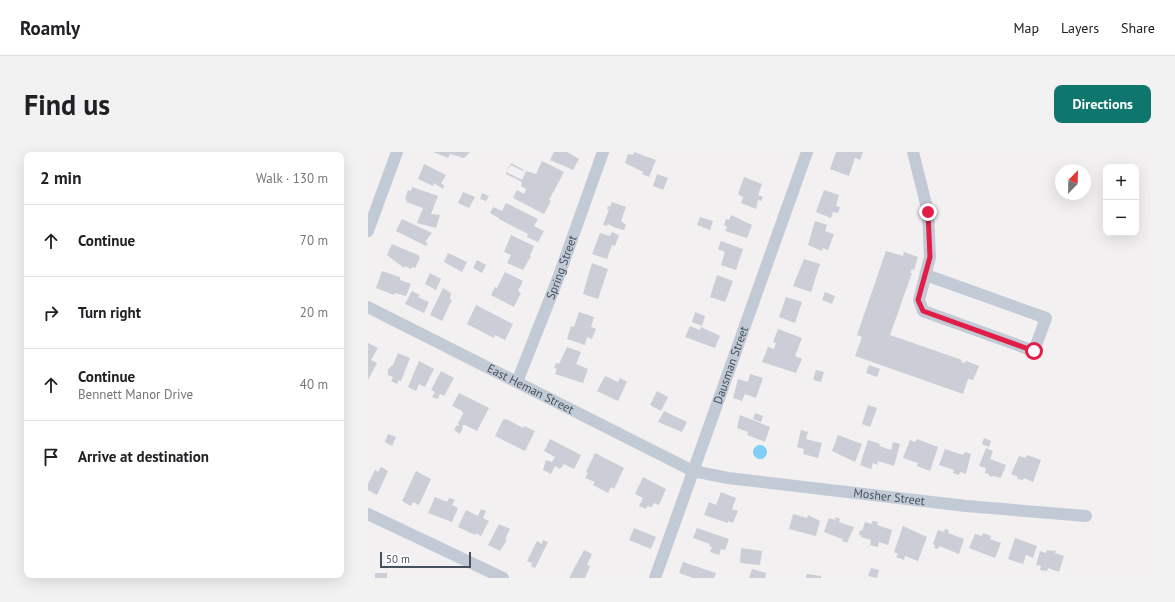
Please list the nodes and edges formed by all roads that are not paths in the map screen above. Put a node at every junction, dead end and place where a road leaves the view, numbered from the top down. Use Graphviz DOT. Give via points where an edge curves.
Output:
graph roads {
  1 [pos="397,152"];
  2 [pos="603,152"];
  3 [pos="807,152"];
  4 [pos="913,152"];
  5 [pos="368,231"];
  6 [pos="926,276"];
  7 [pos="368,307"];
  8 [pos="517,382"];
  9 [pos="693,471"];
  10 [pos="368,514"];
  11 [pos="1086,516"];
  12 [pos="503,578"];
  13 [pos="655,578"];
  1 -- 5 [label="street"];
  2 -- 8 [label="street, Spring Street"];
  3 -- 9 [label="street, Dausman Street"];
  4 -- 6 [label="street" via="928,212 930,257"];
  6 -- 6 [label="street" via="918,300 923,311 1034,351 1046,318"];
  7 -- 8 [label="street, East Heman Street"];
  8 -- 9 [label="street, East Heman Street"];
  9 -- 11 [label="street, Mosher Street" via="736,479 966,506"];
  9 -- 13 [label="street, Dausman Street"];
  10 -- 12 [label="street"];
}
